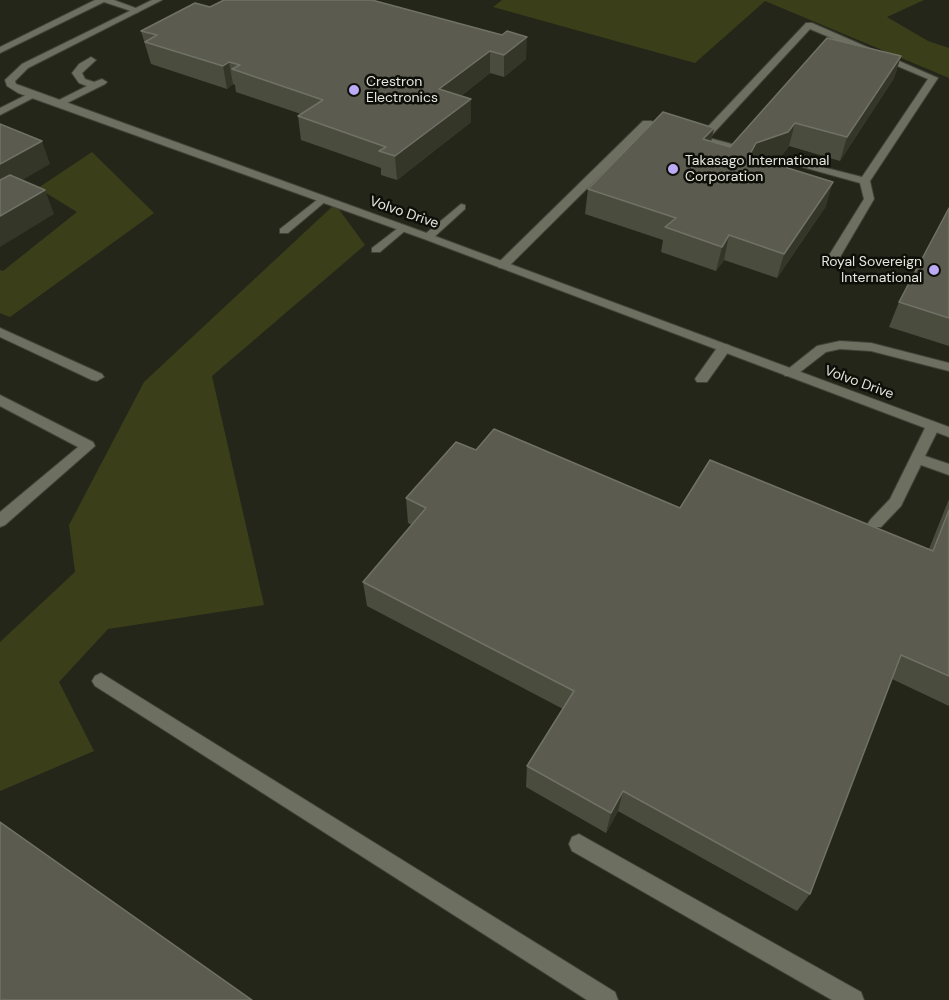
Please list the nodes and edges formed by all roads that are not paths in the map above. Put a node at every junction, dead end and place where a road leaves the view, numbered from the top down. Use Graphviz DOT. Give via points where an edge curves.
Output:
graph roads {
  1 [pos="104,0"];
  2 [pos="158,0"];
  3 [pos="137,10"];
  4 [pos="0,50"];
  5 [pos="91,60"];
  6 [pos="32,95"];
  7 [pos="58,104"];
  8 [pos="0,112"];
  9 [pos="702,139"];
  10 [pos="743,150"];
  11 [pos="775,158"];
  12 [pos="865,181"];
  13 [pos="322,200"];
  14 [pos="461,207"];
  15 [pos="402,228"];
  16 [pos="284,231"];
  17 [pos="428,237"];
  18 [pos="376,250"];
  19 [pos="834,257"];
  20 [pos="503,265"];
  21 [pos="0,332"];
  22 [pos="724,348"];
  23 [pos="949,367"];
  24 [pos="790,372"];
  25 [pos="97,377"];
  26 [pos="702,379"];
  27 [pos="0,400"];
  28 [pos="933,426"];
  29 [pos="949,432"];
  30 [pos="917,458"];
  31 [pos="949,470"];
  32 [pos="0,521"];
  33 [pos="876,523"];
  34 [pos="101,681"];
  35 [pos="579,844"];
  36 [pos="607,1000"];
  37 [pos="853,1000"];
  1 -- 3 [label="street"];
  1 -- 4 [label="street"];
  2 -- 3 [label="street, Volvo Drive"];
  3 -- 6 [label="street, Volvo Drive" via="15,73 10,80 12,86"];
  5 -- 7 [label="street" via="77,73 82,81 98,84"];
  6 -- 7 [label="street, Volvo Drive"];
  6 -- 8 [label="street"];
  7 -- 13 [label="street, Volvo Drive"];
  9 -- 10 [label="street"];
  9 -- 12 [label="street" via="809,25 933,78"];
  9 -- 20 [label="street" via="647,123"];
  11 -- 12 [label="street"];
  12 -- 19 [label="street" via="869,199"];
  13 -- 15 [label="street, Volvo Drive"];
  13 -- 16 [label="street"];
  14 -- 17 [label="street"];
  15 -- 17 [label="street, Volvo Drive"];
  15 -- 18 [label="street"];
  17 -- 20 [label="street, Volvo Drive"];
  20 -- 22 [label="street, Volvo Drive"];
  21 -- 25 [label="street"];
  22 -- 24 [label="street, Volvo Drive"];
  22 -- 26 [label="street"];
  23 -- 24 [label="street" via="872,347 840,345 822,349"];
  24 -- 28 [label="street, Volvo Drive"];
  27 -- 32 [label="street" via="88,446"];
  28 -- 29 [label="street, Volvo Drive"];
  28 -- 30 [label="street"];
  30 -- 31 [label="street"];
  30 -- 33 [label="street" via="896,502"];
  34 -- 36 [label="street"];
  35 -- 37 [label="street"];
}
